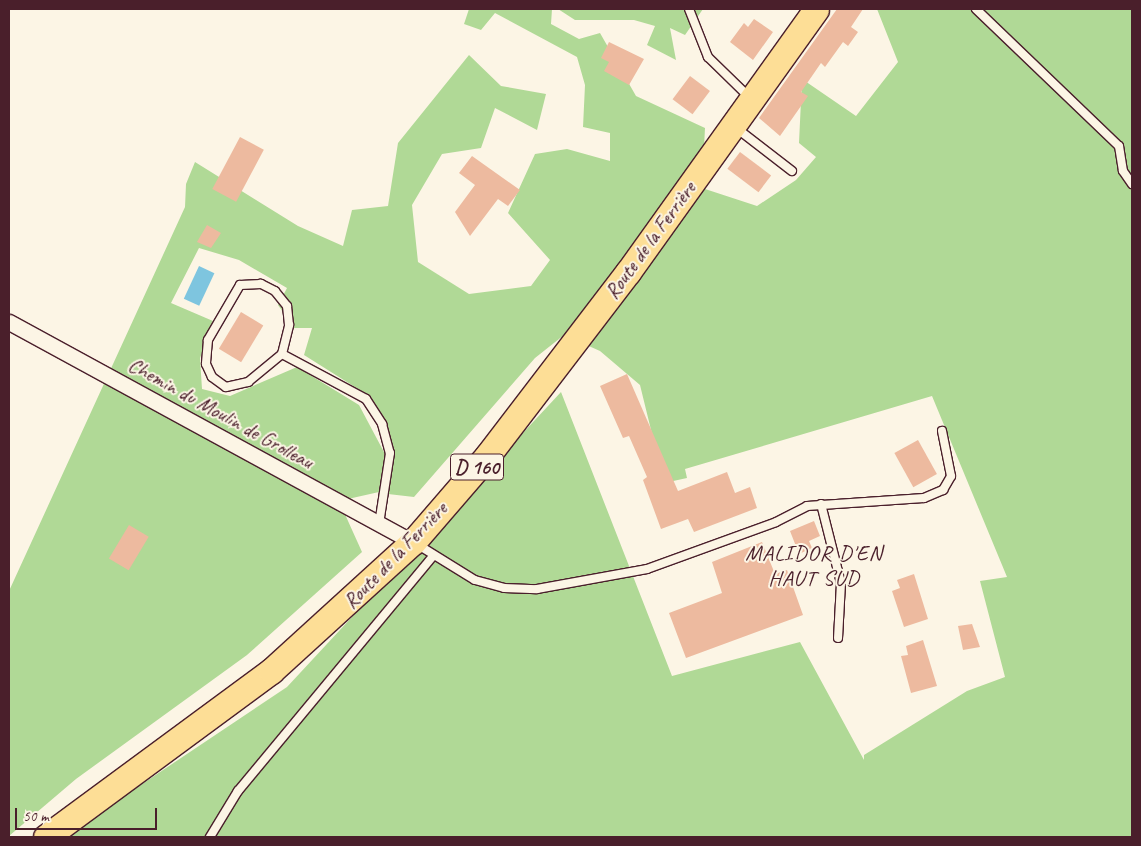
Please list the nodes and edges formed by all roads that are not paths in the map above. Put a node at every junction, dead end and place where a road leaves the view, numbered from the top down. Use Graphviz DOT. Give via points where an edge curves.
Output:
graph roads {
  1 [pos="688,9"];
  2 [pos="816,9"];
  3 [pos="976,9"];
  4 [pos="751,100"];
  5 [pos="733,125"];
  6 [pos="792,171"];
  7 [pos="1132,184"];
  8 [pos="9,322"];
  9 [pos="282,354"];
  10 [pos="942,430"];
  11 [pos="821,504"];
  12 [pos="379,524"];
  13 [pos="423,549"];
  14 [pos="838,638"];
  15 [pos="46,837"];
  16 [pos="210,837"];
  1 -- 4 [label="lane" via="708,57"];
  2 -- 4 [label="main road, Route de la Ferrière / D 160"];
  3 -- 7 [label="lane" via="1119,146 1123,171"];
  4 -- 5 [label="main road, Route de la Ferrière / D 160"];
  5 -- 6 [label="lane"];
  5 -- 13 [label="main road, Route de la Ferrière / D 160" via="488,455"];
  8 -- 12 [label="street, Chemin du Moulin de Grolleau"];
  9 -- 9 [label="lane" via="248,382 226,387 212,377 206,364 208,340 240,285 261,284 275,291 287,306 289,325"];
  9 -- 12 [label="lane" via="366,399 382,424 390,453"];
  10 -- 11 [label="lane" via="951,476 943,490 924,498"];
  11 -- 13 [label="lane" via="806,506 776,522 647,569 537,589 504,588 475,580"];
  11 -- 14 [label="lane" via="841,584"];
  12 -- 13 [label="street, Chemin du Moulin de Grolleau"];
  13 -- 15 [label="main road, Route de la Ferrière / D 160" via="271,671"];
  13 -- 16 [label="lane" via="238,792"];
}
